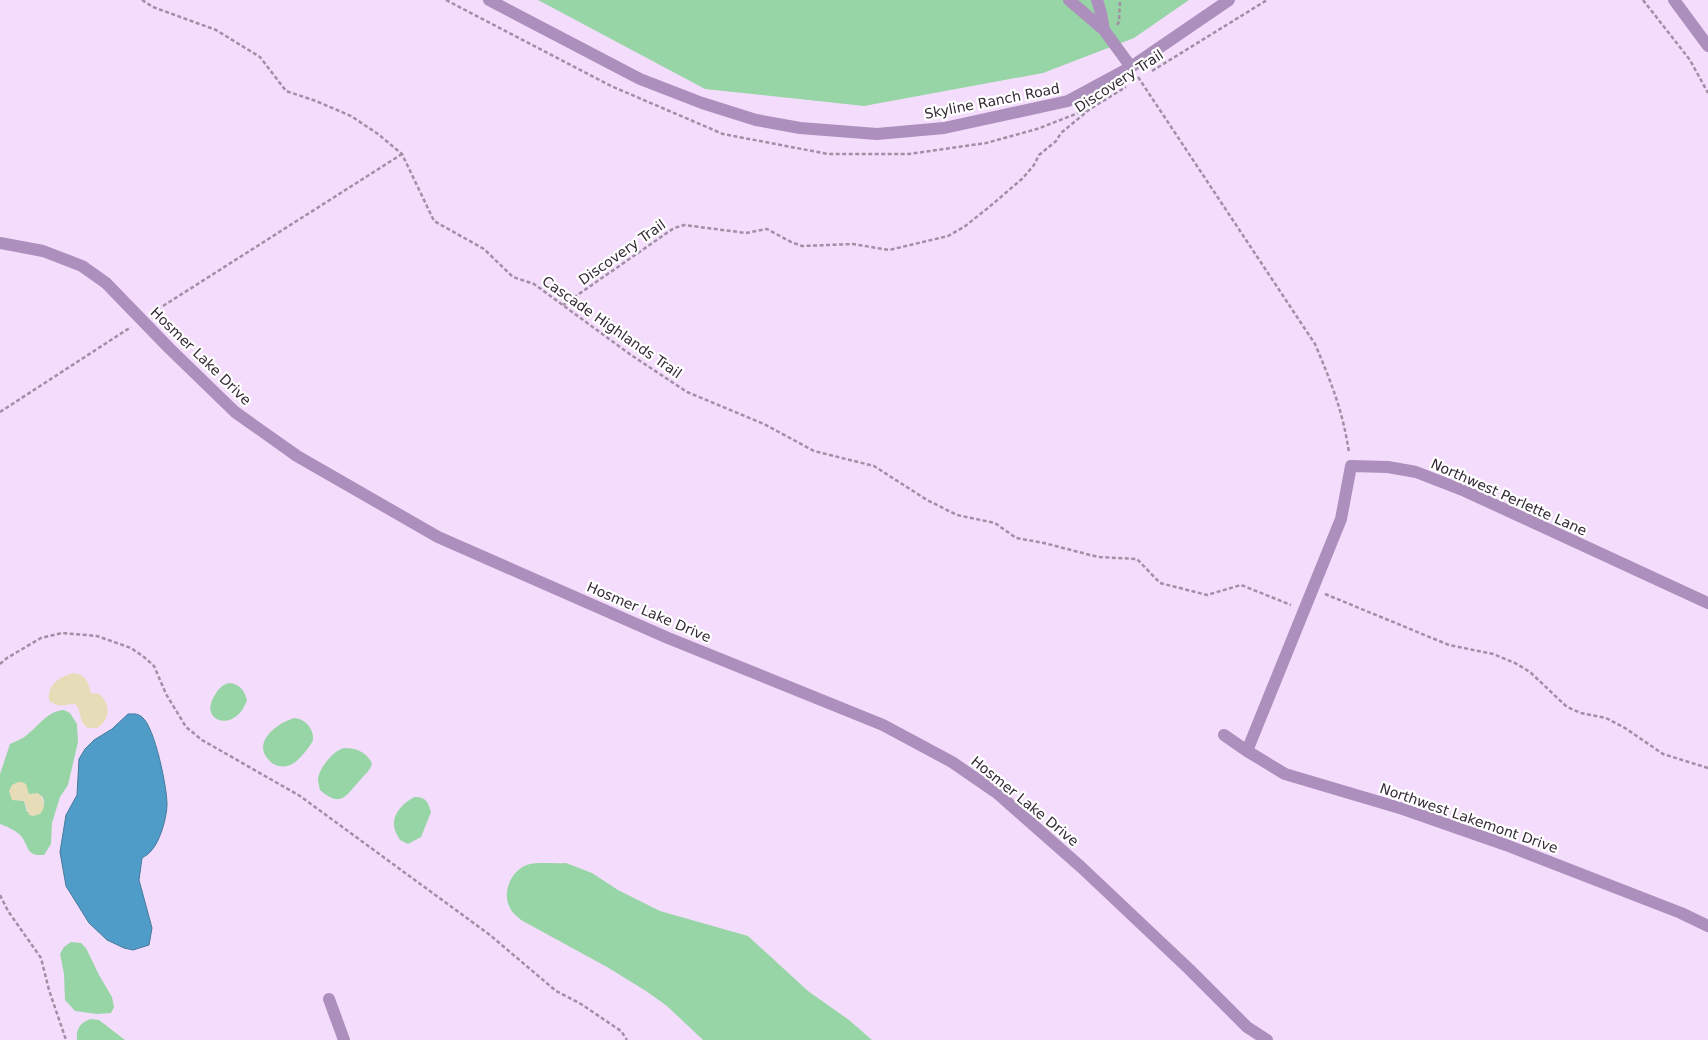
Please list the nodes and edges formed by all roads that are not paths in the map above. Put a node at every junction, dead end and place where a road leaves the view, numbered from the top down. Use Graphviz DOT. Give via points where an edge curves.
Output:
graph roads {
  1 [pos="489,0"];
  2 [pos="1070,0"];
  3 [pos="1097,0"];
  4 [pos="1228,0"];
  5 [pos="1674,0"];
  6 [pos="1104,30"];
  7 [pos="1708,46"];
  8 [pos="1131,68"];
  9 [pos="0,243"];
  10 [pos="1708,603"];
  11 [pos="1224,735"];
  12 [pos="1247,751"];
  13 [pos="1708,926"];
  14 [pos="329,999"];
  15 [pos="344,1040"];
  16 [pos="1267,1040"];
  1 -- 8 [label="street, Skyline Ranch Road" via="640,79 756,120 800,128 877,134 944,128 1068,101"];
  2 -- 6 [label="street"];
  3 -- 6 [label="street"];
  4 -- 8 [label="street, Skyline Ranch Road"];
  5 -- 7 [label="street"];
  6 -- 8 [label="street"];
  9 -- 16 [label="street, Hosmer Lake Drive" via="43,251 82,266 106,283 235,412 297,456 438,537 668,638 883,725 952,762 997,794 1081,867 1247,1027"];
  10 -- 12 [label="street, Northwest Perlette Lane" via="1465,491 1416,472 1351,466 1341,519"];
  11 -- 12 [label="street, Northwest Lakemont Drive"];
  12 -- 13 [label="street, Northwest Lakemont Drive" via="1284,774 1403,809 1506,845"];
  14 -- 15 [label="street"];
}
